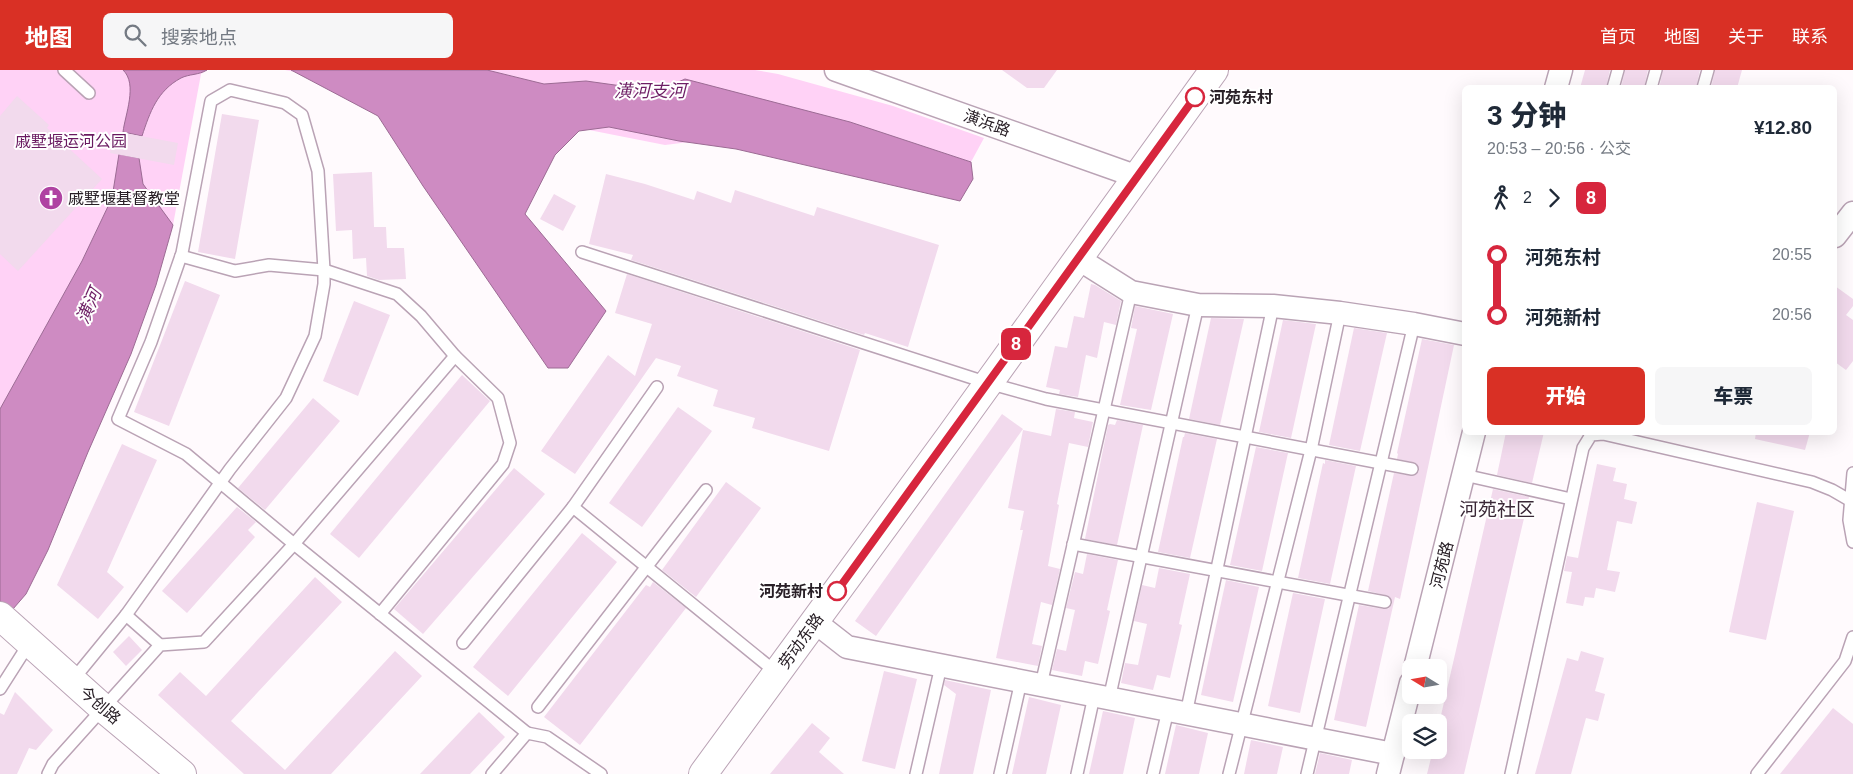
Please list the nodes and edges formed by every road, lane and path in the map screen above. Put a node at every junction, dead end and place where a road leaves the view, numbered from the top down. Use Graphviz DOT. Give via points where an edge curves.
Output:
graph roads {
  1 [pos="64,70"];
  2 [pos="836,70"];
  3 [pos="1214,70"];
  4 [pos="1561,70"];
  5 [pos="1618,70"];
  6 [pos="1656,70"];
  7 [pos="1708,70"];
  8 [pos="1557,85"];
  9 [pos="1614,85"];
  10 [pos="1652,85"];
  11 [pos="1704,85"];
  12 [pos="90,93"];
  13 [pos="1138,177"];
  14 [pos="1853,213"];
  15 [pos="1837,233"];
  16 [pos="582,252"];
  17 [pos="181,256"];
  18 [pos="1077,258"];
  19 [pos="324,270"];
  20 [pos="1131,292"];
  21 [pos="1198,305"];
  22 [pos="1273,306"];
  23 [pos="1340,313"];
  24 [pos="1414,324"];
  25 [pos="1462,333"];
  26 [pos="455,356"];
  27 [pos="988,383"];
  28 [pos="657,387"];
  29 [pos="1104,410"];
  30 [pos="1172,423"];
  31 [pos="1473,435"];
  32 [pos="1590,435"];
  33 [pos="1607,435"];
  34 [pos="1245,437"];
  35 [pos="1311,450"];
  36 [pos="1380,463"];
  37 [pos="1412,469"];
  38 [pos="1853,473"];
  39 [pos="1464,475"];
  40 [pos="220,483"];
  41 [pos="706,490"];
  42 [pos="1571,499"];
  43 [pos="1851,501"];
  44 [pos="573,507"];
  45 [pos="1853,542"];
  46 [pos="294,544"];
  47 [pos="1073,544"];
  48 [pos="1141,557"];
  49 [pos="647,568"];
  50 [pos="1217,571"];
  51 [pos="1277,582"];
  52 [pos="1349,596"];
  53 [pos="1385,602"];
  54 [pos="380,614"];
  55 [pos="126,615"];
  56 [pos="815,622"];
  57 [pos="17,631"];
  58 [pos="1853,637"];
  59 [pos="463,643"];
  60 [pos="160,646"];
  61 [pos="1417,659"];
  62 [pos="1849,665"];
  63 [pos="941,666"];
  64 [pos="777,674"];
  65 [pos="72,680"];
  66 [pos="1031,683"];
  67 [pos="0,688"];
  68 [pos="1102,697"];
  69 [pos="1406,704"];
  70 [pos="538,707"];
  71 [pos="104,709"];
  72 [pos="1177,712"];
  73 [pos="1241,725"];
  74 [pos="527,733"];
  75 [pos="1316,739"];
  76 [pos="1390,764"];
  77 [pos="48,774"];
  78 [pos="182,774"];
  79 [pos="492,774"];
  80 [pos="601,774"];
  81 [pos="703,774"];
  82 [pos="916,774"];
  83 [pos="1000,774"];
  84 [pos="1077,774"];
  85 [pos="1153,774"];
  86 [pos="1229,774"];
  87 [pos="1307,774"];
  88 [pos="1512,774"];
  89 [pos="1757,774"];
  1 -- 12 [label="lane"];
  2 -- 13 [label="street, 潢浜路"];
  3 -- 13 [label="street, 劳动东路"];
  4 -- 8 [label="street"];
  5 -- 9 [label="lane"];
  6 -- 10 [label="lane"];
  7 -- 11 [label="lane"];
  13 -- 18 [label="street, 劳动东路"];
  14 -- 15 [label="street"];
  16 -- 27 [label="lane"];
  17 -- 19 [label="lane" via="235,271 269,264"];
  17 -- 19 [label="lane" via="210,101 230,90 285,103 302,115 318,171"];
  17 -- 40 [label="lane" via="151,342 118,419 186,454"];
  18 -- 20 [label="street"];
  18 -- 27 [label="street, 劳动东路"];
  19 -- 26 [label="lane" via="397,294"];
  19 -- 40 [label="lane" via="316,336 286,398"];
  20 -- 21 [label="street"];
  20 -- 29 [label="lane"];
  21 -- 22 [label="street"];
  21 -- 30 [label="lane"];
  22 -- 23 [label="street"];
  22 -- 34 [label="lane"];
  23 -- 24 [label="street"];
  23 -- 35 [label="lane"];
  24 -- 25 [label="street"];
  24 -- 36 [label="lane"];
  26 -- 46 [label="lane"];
  26 -- 54 [label="lane" via="498,398 510,443 503,464"];
  27 -- 29 [label="lane"];
  27 -- 56 [label="street, 劳动东路"];
  28 -- 44 [label="lane"];
  29 -- 30 [label="lane"];
  29 -- 47 [label="lane"];
  30 -- 34 [label="lane"];
  30 -- 48 [label="lane"];
  31 -- 39 [label="street, 河苑路"];
  32 -- 42 [label="lane" via="1583,448"];
  33 -- 43 [label="lane" via="1812,482"];
  34 -- 35 [label="lane"];
  34 -- 50 [label="lane"];
  35 -- 36 [label="lane"];
  35 -- 51 [label="lane"];
  36 -- 37 [label="lane"];
  36 -- 52 [label="lane"];
  38 -- 43 [label="lane"];
  39 -- 42 [label="lane"];
  39 -- 61 [label="street, 河苑路"];
  40 -- 46 [label="lane"];
  40 -- 55 [label="lane"];
  41 -- 49 [label="lane"];
  42 -- 88 [label="lane"];
  43 -- 45 [label="lane" via="1849,520"];
  44 -- 49 [label="lane"];
  44 -- 59 [label="lane"];
  46 -- 54 [label="lane"];
  46 -- 60 [label="lane" via="204,642"];
  47 -- 48 [label="lane"];
  47 -- 66 [label="lane"];
  48 -- 50 [label="lane"];
  48 -- 68 [label="lane"];
  49 -- 64 [label="lane"];
  49 -- 70 [label="lane"];
  50 -- 51 [label="lane"];
  50 -- 72 [label="lane"];
  51 -- 52 [label="lane"];
  51 -- 73 [label="lane"];
  52 -- 53 [label="lane"];
  52 -- 75 [label="lane"];
  54 -- 74 [label="lane"];
  55 -- 60 [label="lane"];
  55 -- 65 [label="lane"];
  56 -- 63 [label="street" via="847,647"];
  56 -- 64 [label="street, 劳动东路"];
  57 -- 65 [label="street, 今创路"];
  57 -- 67 [label="lane"];
  58 -- 62 [label="lane"];
  60 -- 71 [label="lane"];
  62 -- 89 [label="lane"];
  63 -- 66 [label="street"];
  63 -- 82 [label="lane"];
  64 -- 81 [label="street, 劳动东路"];
  65 -- 71 [label="street, 今创路"];
  66 -- 68 [label="street"];
  66 -- 83 [label="lane"];
  68 -- 72 [label="street"];
  68 -- 84 [label="lane"];
  69 -- 76 [label="street"];
  71 -- 77 [label="lane"];
  71 -- 78 [label="street, 今创路"];
  72 -- 73 [label="street"];
  72 -- 85 [label="lane"];
  73 -- 75 [label="street"];
  73 -- 86 [label="lane"];
  74 -- 79 [label="lane"];
  74 -- 80 [label="lane" via="547,736"];
  75 -- 76 [label="street"];
  75 -- 87 [label="lane"];
}
